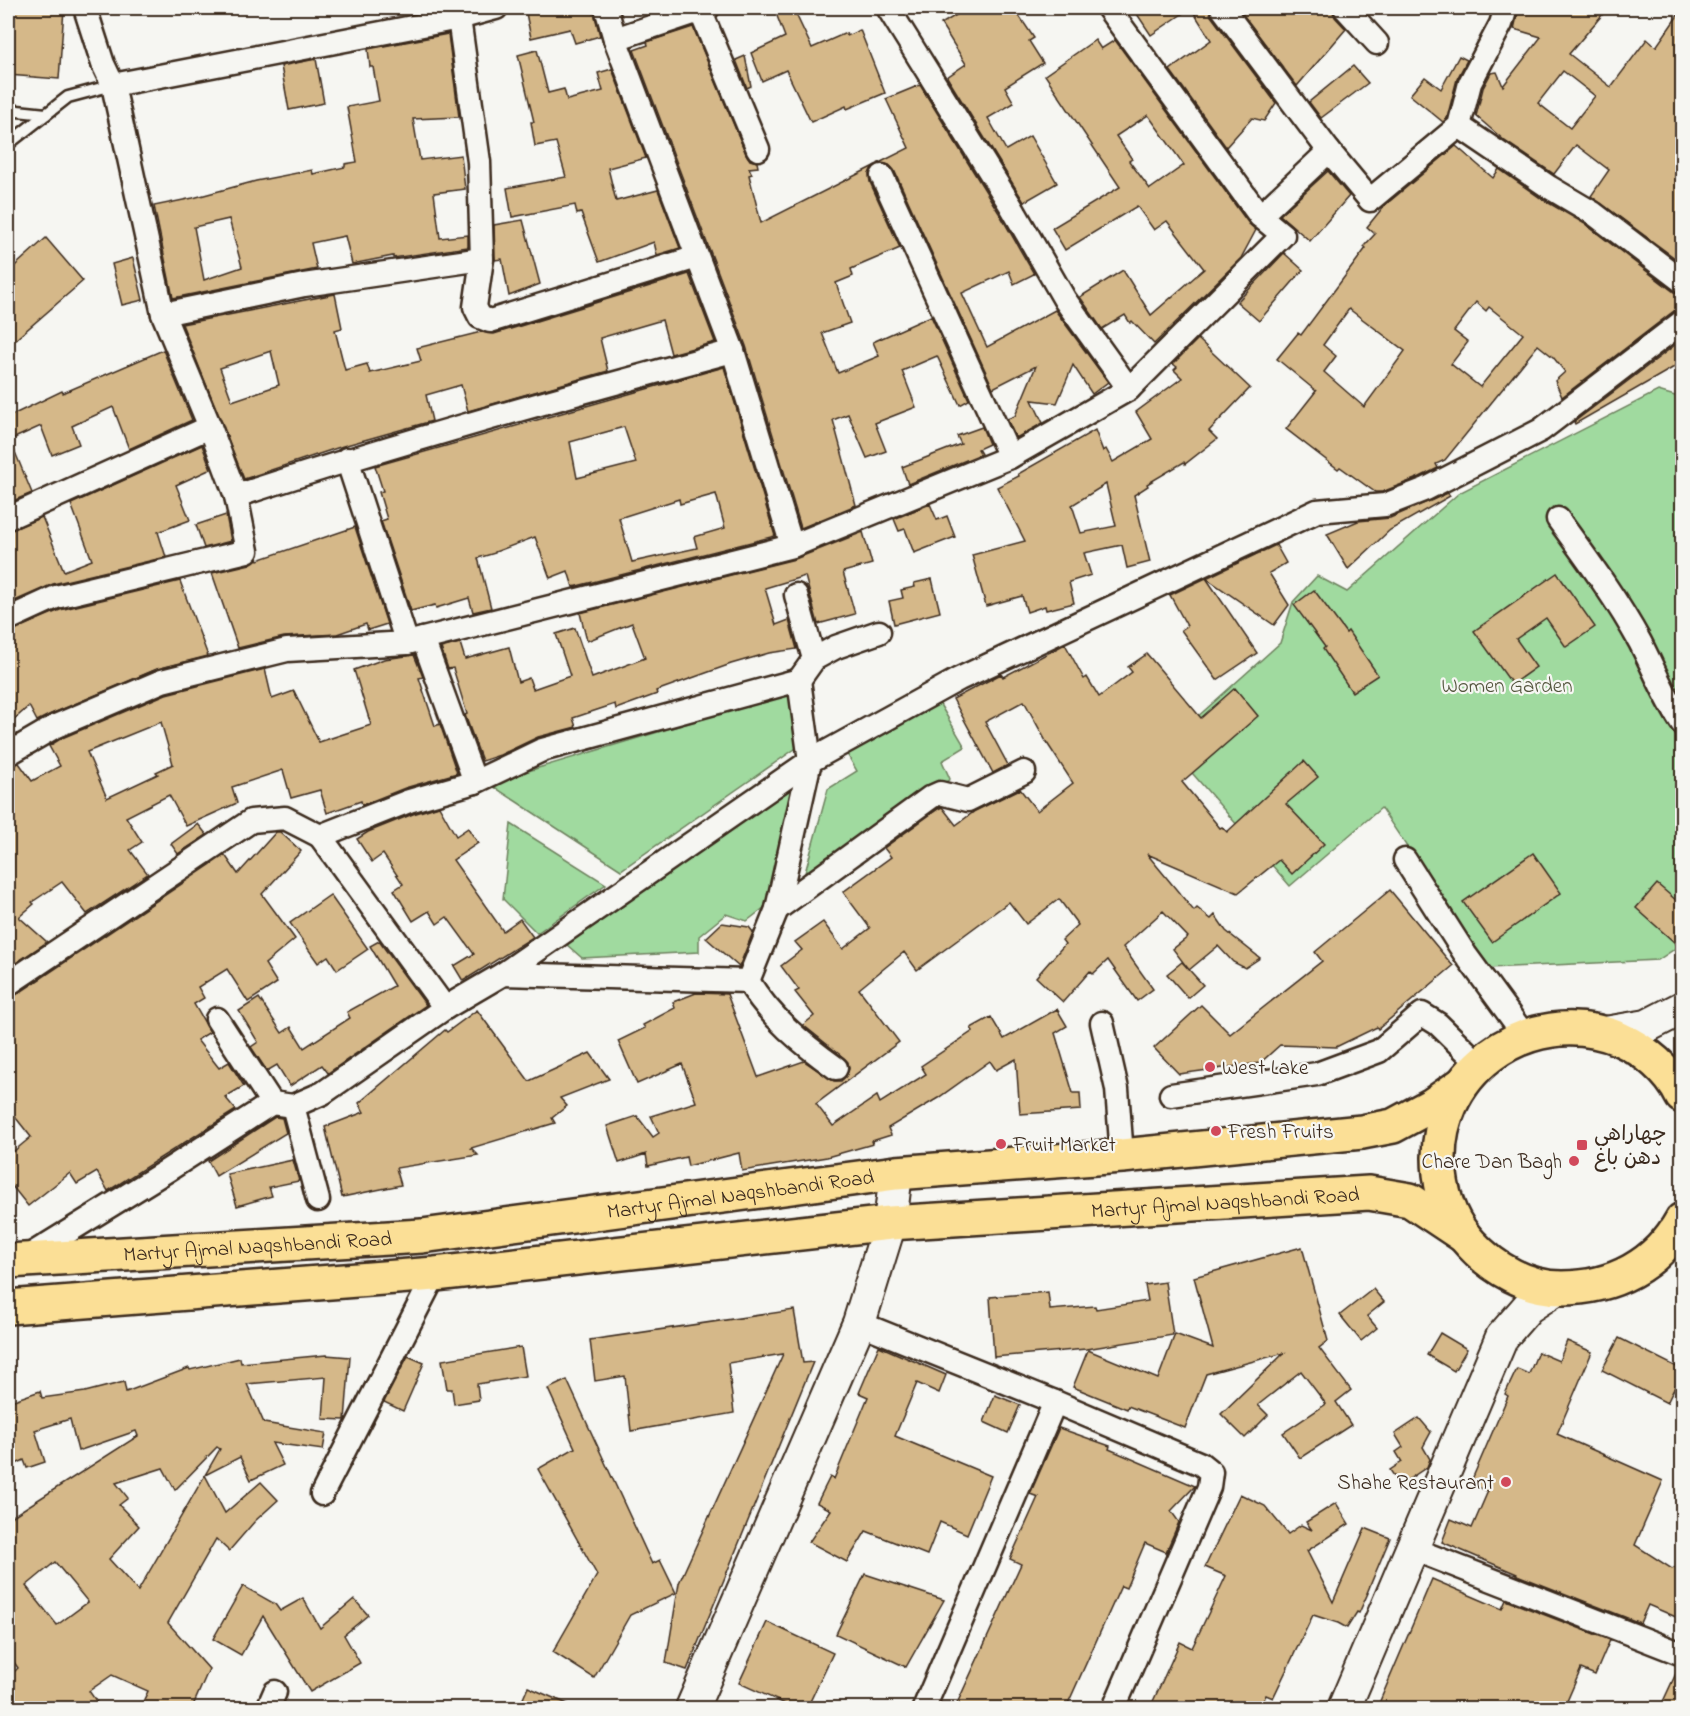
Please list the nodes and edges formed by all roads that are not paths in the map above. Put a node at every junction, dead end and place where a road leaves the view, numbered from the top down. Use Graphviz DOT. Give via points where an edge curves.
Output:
graph roads {
  1 [pos="85,8"];
  2 [pos="496,8"];
  3 [pos="606,8"];
  4 [pos="888,8"];
  5 [pos="1108,8"];
  6 [pos="1222,8"];
  7 [pos="1345,8"];
  8 [pos="1506,8"];
  9 [pos="704,9"];
  10 [pos="459,18"];
  11 [pos="615,39"];
  12 [pos="1377,43"];
  13 [pos="113,85"];
  14 [pos="8,111"];
  15 [pos="46,114"];
  16 [pos="1460,126"];
  17 [pos="8,144"];
  18 [pos="758,148"];
  19 [pos="1329,151"];
  20 [pos="882,176"];
  21 [pos="1260,216"];
  22 [pos="698,257"];
  23 [pos="482,259"];
  24 [pos="1683,281"];
  25 [pos="163,315"];
  26 [pos="1683,322"];
  27 [pos="733,351"];
  28 [pos="1129,389"];
  29 [pos="210,427"];
  30 [pos="1010,457"];
  31 [pos="347,459"];
  32 [pos="236,496"];
  33 [pos="8,518"];
  34 [pos="1558,519"];
  35 [pos="792,546"];
  36 [pos="796,596"];
  37 [pos="8,619"];
  38 [pos="879,632"];
  39 [pos="415,641"];
  40 [pos="814,659"];
  41 [pos="799,680"];
  42 [pos="1683,723"];
  43 [pos="8,754"];
  44 [pos="810,761"];
  45 [pos="1024,772"];
  46 [pos="475,782"];
  47 [pos="321,836"];
  48 [pos="1405,860"];
  49 [pos="777,909"];
  50 [pos="503,975"];
  51 [pos="748,981"];
  52 [pos="8,984"];
  53 [pos="445,1008"];
  54 [pos="1683,1008"];
  55 [pos="217,1018"];
  56 [pos="1102,1023"];
  57 [pos="1605,1033"];
  58 [pos="1525,1036"];
  59 [pos="836,1068"];
  60 [pos="1471,1074"];
  61 [pos="1681,1087"];
  62 [pos="1171,1095"];
  63 [pos="282,1104"];
  64 [pos="1122,1156"];
  65 [pos="896,1173"];
  66 [pos="318,1200"];
  67 [pos="1682,1221"];
  68 [pos="890,1223"];
  69 [pos="1464,1236"];
  70 [pos="15,1260"];
  71 [pos="435,1274"];
  72 [pos="1557,1288"];
  73 [pos="8,1307"];
  74 [pos="859,1323"];
  75 [pos="1055,1402"];
  76 [pos="322,1494"];
  77 [pos="1413,1549"];
  78 [pos="1683,1654"];
  79 [pos="692,1708"];
  80 [pos="924,1708"];
  81 [pos="1114,1708"];
  82 [pos="1344,1708"];
  1 -- 13 [label="street"];
  2 -- 10 [label="street"];
  3 -- 11 [label="street"];
  4 -- 28 [label="street" via="1065,300"];
  5 -- 21 [label="street"];
  6 -- 19 [label="street"];
  7 -- 12 [label="street"];
  8 -- 16 [label="street" via="1470,83"];
  9 -- 11 [label="street"];
  9 -- 18 [label="street"];
  10 -- 13 [label="street"];
  10 -- 23 [label="street" via="479,162"];
  11 -- 22 [label="street"];
  13 -- 15 [label="lane" via="68,97"];
  13 -- 25 [label="street"];
  14 -- 15 [label="lane"];
  15 -- 17 [label="lane"];
  16 -- 19 [label="street" via="1370,200"];
  16 -- 24 [label="street" via="1593,213"];
  19 -- 21 [label="street"];
  20 -- 30 [label="street"];
  21 -- 28 [label="street" via="1283,235"];
  22 -- 23 [label="street" via="490,321 480,317 476,307"];
  22 -- 27 [label="street"];
  23 -- 25 [label="street" via="304,285"];
  25 -- 29 [label="street"];
  26 -- 44 [label="street" via="1541,430 1426,489 1385,505 1317,511 959,679"];
  27 -- 31 [label="street"];
  27 -- 35 [label="street"];
  28 -- 30 [label="street"];
  29 -- 32 [label="street"];
  29 -- 33 [label="street"];
  30 -- 35 [label="street"];
  31 -- 32 [label="street"];
  31 -- 39 [label="street"];
  32 -- 37 [label="street" via="247,551 56,597"];
  34 -- 42 [label="street" via="1614,595"];
  35 -- 39 [label="street"];
  36 -- 40 [label="street"];
  38 -- 40 [label="street"];
  39 -- 43 [label="street" via="287,651 162,681 56,726"];
  39 -- 46 [label="street"];
  40 -- 41 [label="street"];
  41 -- 44 [label="street"];
  41 -- 46 [label="street" via="542,750"];
  44 -- 49 [label="street"];
  44 -- 50 [label="street"];
  45 -- 49 [label="street" via="968,800 940,793 931,797"];
  46 -- 47 [label="street" via="409,801"];
  47 -- 52 [label="street" via="285,818 251,821"];
  47 -- 53 [label="street"];
  48 -- 58 [label="street" via="1465,954"];
  49 -- 51 [label="street"];
  50 -- 51 [label="street"];
  50 -- 53 [label="street"];
  51 -- 59 [label="street" via="762,1004 787,1030"];
  53 -- 63 [label="street" via="323,1093"];
  54 -- 57 [label="main road" via="1647,1026"];
  55 -- 63 [label="street"];
  56 -- 64 [label="street" via="1116,1089"];
  57 -- 58 [label="highway, Martyr Ajmal Naqshbandi Road" via="1551,1029"];
  57 -- 61 [label="highway, Martyr Ajmal Naqshbandi Road" via="1656,1062"];
  58 -- 60 [label="highway, Martyr Ajmal Naqshbandi Road" via="1501,1048"];
  60 -- 62 [label="street" via="1438,1024 1422,1014 1379,1051 1317,1074"];
  60 -- 64 [label="highway, Martyr Ajmal Naqshbandi Road" via="1432,1105 1393,1126"];
  60 -- 69 [label="highway" via="1449,1108 1438,1161 1450,1213"];
  63 -- 66 [label="street"];
  63 -- 70 [label="street"];
  64 -- 65 [label="highway, Martyr Ajmal Naqshbandi Road"];
  65 -- 68 [label="main road"];
  65 -- 70 [label="highway, Martyr Ajmal Naqshbandi Road" via="423,1236"];
  67 -- 72 [label="highway" via="1650,1260 1629,1274 1581,1288"];
  68 -- 69 [label="highway, Martyr Ajmal Naqshbandi Road" via="1369,1193 1410,1200"];
  68 -- 71 [label="highway, Martyr Ajmal Naqshbandi Road"];
  68 -- 74 [label="main road"];
  69 -- 72 [label="highway" via="1482,1256 1505,1272"];
  71 -- 73 [label="highway, Martyr Ajmal Naqshbandi Road"];
  71 -- 76 [label="street"];
  72 -- 77 [label="main road" via="1528,1307 1502,1337"];
  74 -- 75 [label="street"];
  74 -- 79 [label="main road"];
  75 -- 80 [label="street"];
  75 -- 81 [label="street" via="1201,1464 1211,1472 1209,1487"];
  77 -- 78 [label="street"];
  77 -- 82 [label="main road"];
}
